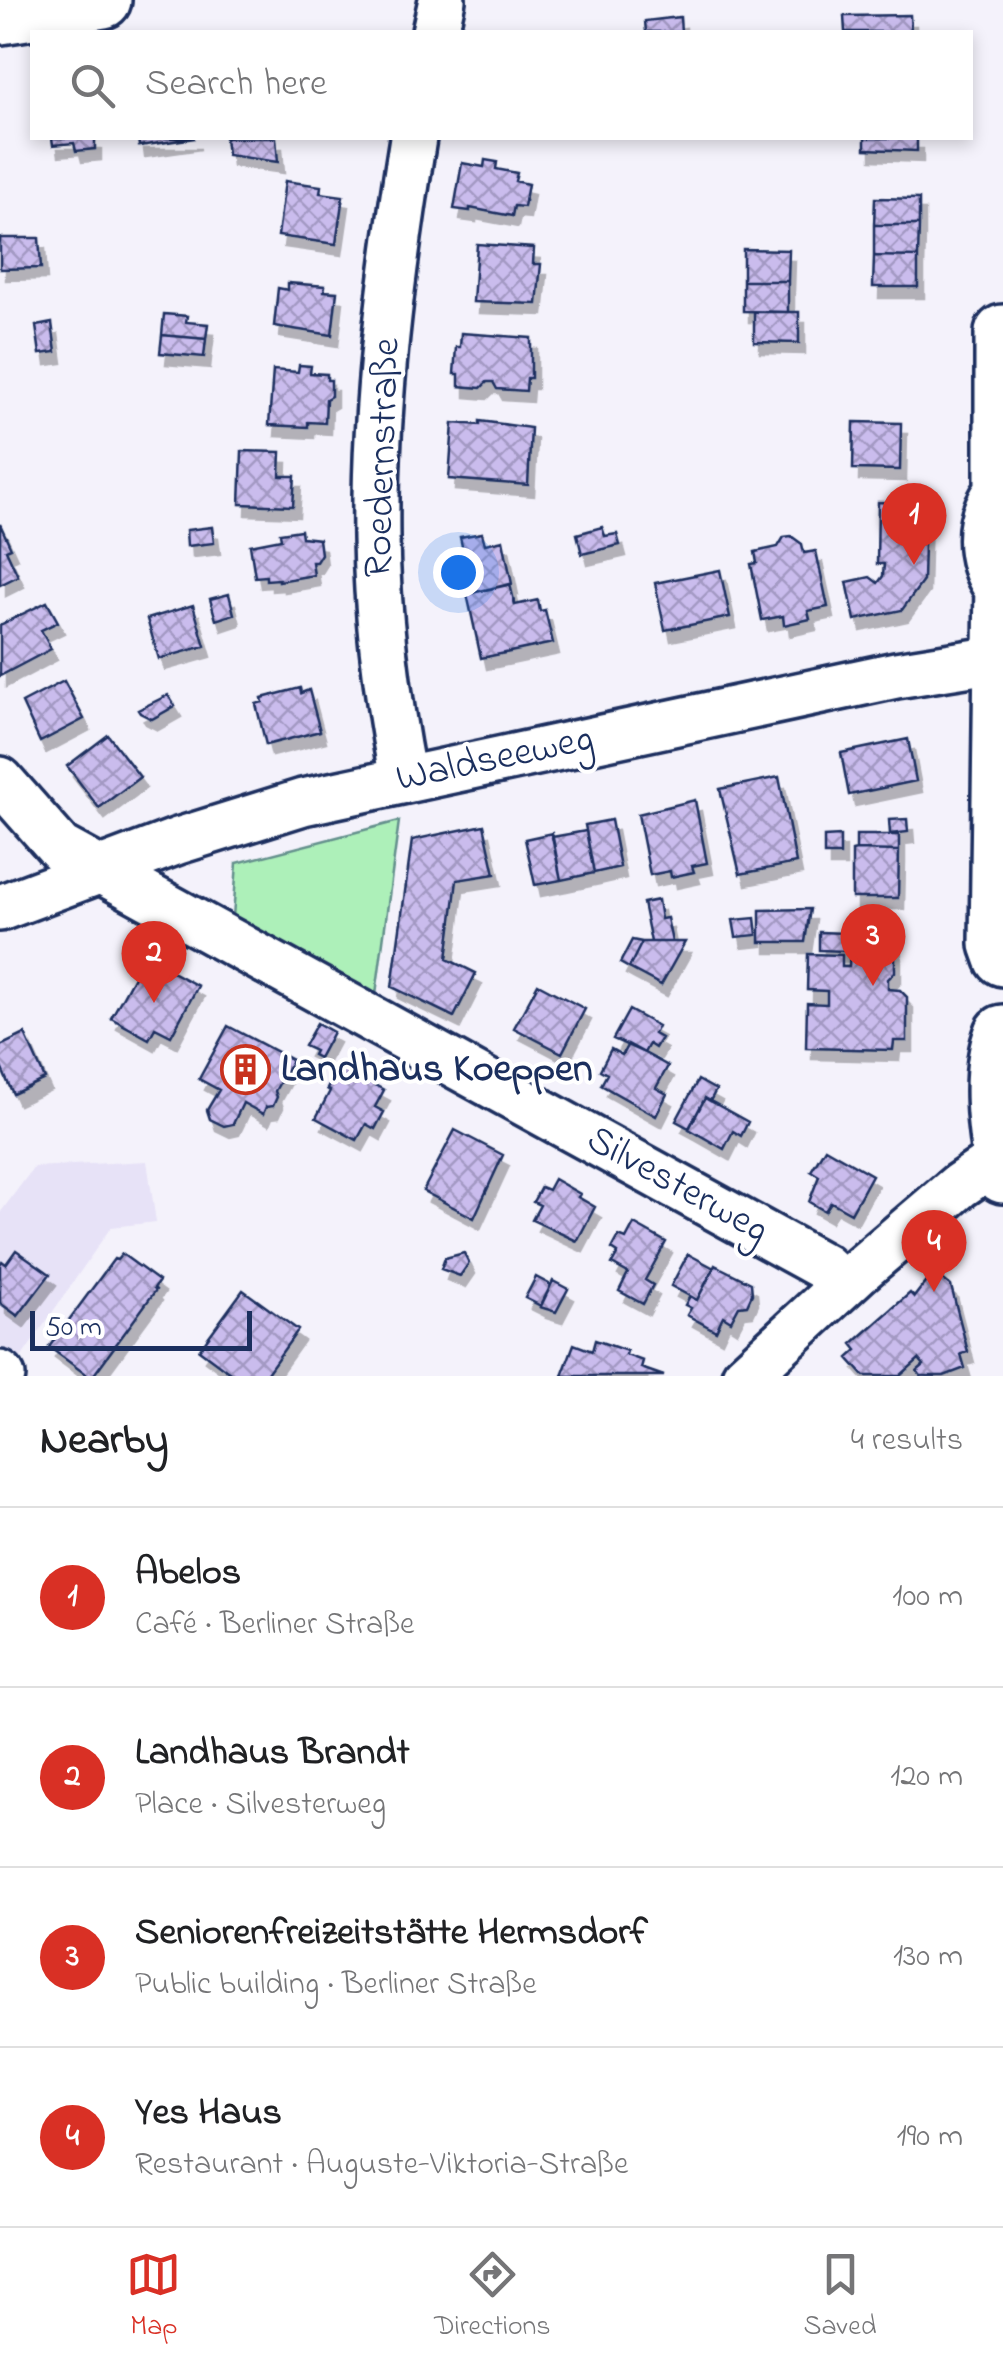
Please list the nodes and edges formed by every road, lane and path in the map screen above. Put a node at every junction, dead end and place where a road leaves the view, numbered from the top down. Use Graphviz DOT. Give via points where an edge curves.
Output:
graph roads {
  1 [pos="103,0"];
  2 [pos="442,0"];
  3 [pos="0,16"];
  4 [pos="435,30"];
  5 [pos="414,140"];
  6 [pos="1003,334"];
  7 [pos="1003,495"];
  8 [pos="1002,582"];
  9 [pos="1002,658"];
  10 [pos="404,778"];
  11 [pos="0,780"];
  12 [pos="99,869"];
  13 [pos="0,908"];
  14 [pos="1001,951"];
  15 [pos="1000,1042"];
  16 [pos="1002,1163"];
  17 [pos="843,1284"];
  18 [pos="745,1376"];
  1 -- 3 [label="main road"];
  2 -- 4 [label="street"];
  5 -- 10 [label="street, Roedernstraße" via="394,270 376,502 387,682"];
  6 -- 7 [label="main road"];
  7 -- 8 [label="main road" via="988,511 988,567"];
  8 -- 9 [label="main road"];
  9 -- 10 [label="street, Waldseeweg"];
  9 -- 14 [label="main road"];
  10 -- 12 [label="street, Waldseeweg" via="303,802"];
  11 -- 12 [label="street, Silvesterweg" via="60,848"];
  12 -- 13 [label="street, Waldseeweg"];
  12 -- 17 [label="street, Silvesterweg" via="824,1267"];
  14 -- 15 [label="main road" via="985,978 984,1000 984,1018"];
  15 -- 16 [label="main road"];
  16 -- 17 [label="street" via="959,1186"];
  17 -- 18 [label="street"];
}
